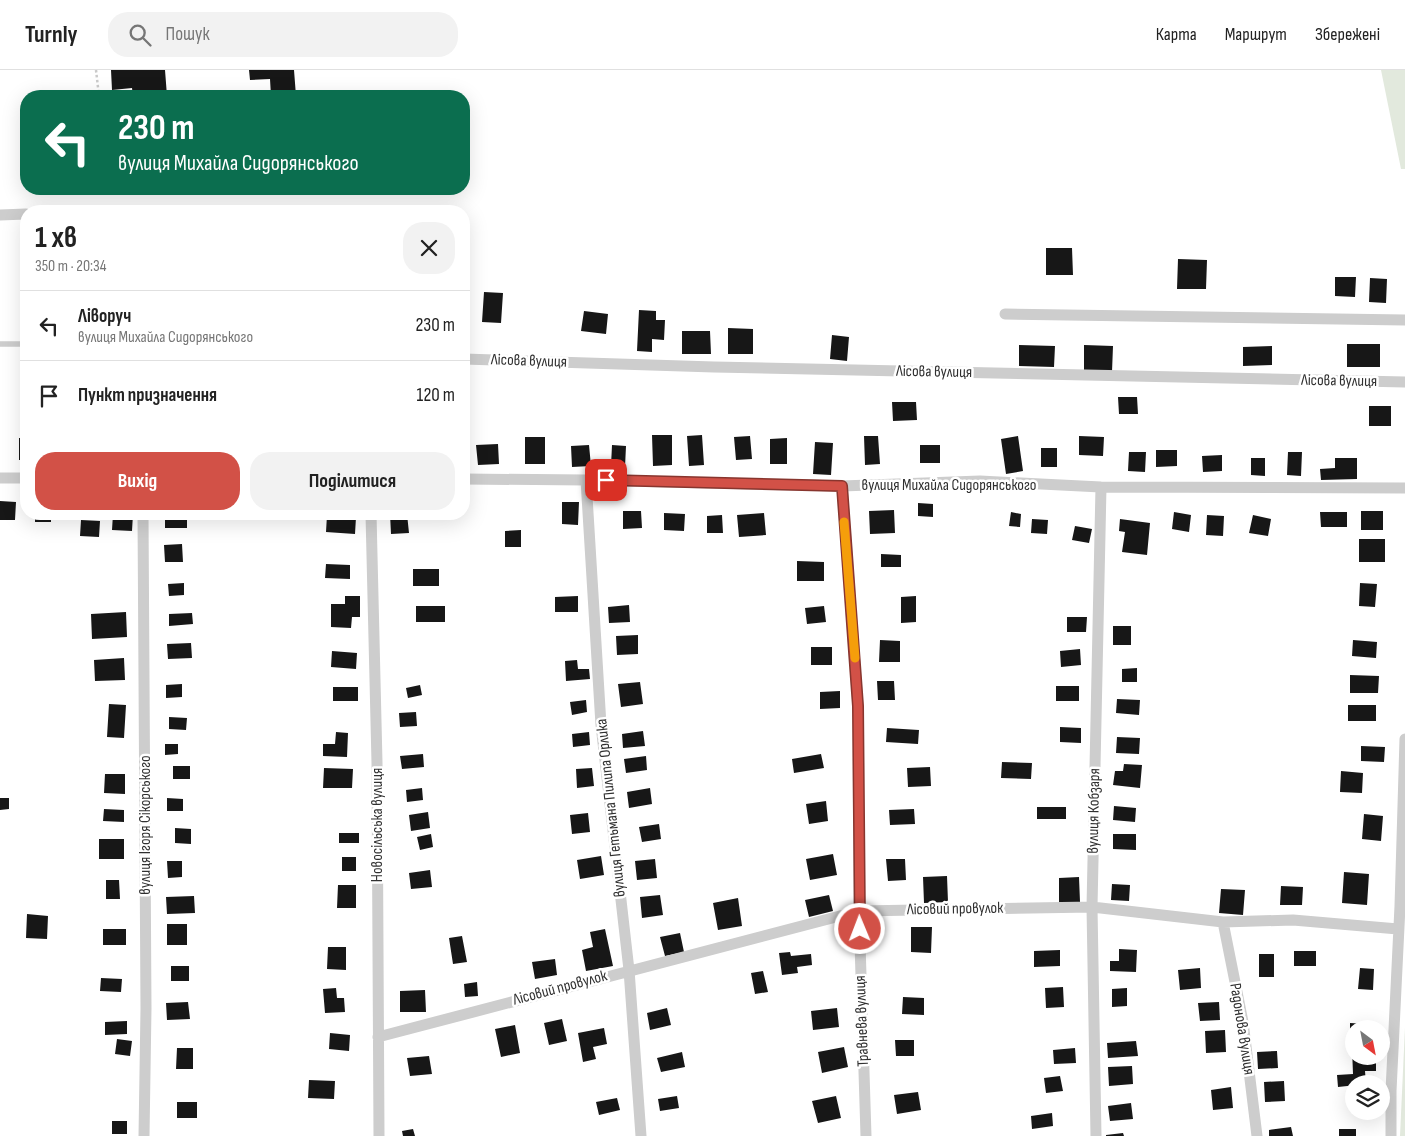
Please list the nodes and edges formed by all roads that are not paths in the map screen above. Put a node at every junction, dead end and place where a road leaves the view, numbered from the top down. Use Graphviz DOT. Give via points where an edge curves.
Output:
graph roads {
  1 [pos="20,214"];
  2 [pos="0,215"];
  3 [pos="1005,314"];
  4 [pos="1405,320"];
  5 [pos="0,344"];
  6 [pos="20,344"];
  7 [pos="470,359"];
  8 [pos="1405,382"];
  9 [pos="0,478"];
  10 [pos="20,478"];
  11 [pos="470,479"];
  12 [pos="586,480"];
  13 [pos="842,486"];
  14 [pos="1102,487"];
  15 [pos="1405,488"];
  16 [pos="143,520"];
  17 [pos="371,520"];
  18 [pos="1405,739"];
  19 [pos="1092,907"];
  20 [pos="859,910"];
  21 [pos="1222,922"];
  22 [pos="1398,929"];
  23 [pos="629,970"];
  24 [pos="378,1037"];
  25 [pos="144,1136"];
  26 [pos="379,1136"];
  27 [pos="641,1136"];
  28 [pos="866,1136"];
  29 [pos="1096,1136"];
  30 [pos="1257,1136"];
  31 [pos="1391,1136"];
  1 -- 2 [label="street"];
  3 -- 4 [label="street"];
  5 -- 6 [label="lane"];
  7 -- 8 [label="street, Лісова вулиця"];
  9 -- 10 [label="street"];
  11 -- 12 [label="street, вулиця Михайла Сидорянського"];
  12 -- 13 [label="street, вулиця Михайла Сидорянського"];
  12 -- 23 [label="street, вулиця Гетьмана Пилипа Орлика" via="601,725"];
  13 -- 14 [label="street, вулиця Михайла Сидорянського" via="980,481"];
  13 -- 20 [label="street, Травнева вулиця" via="858,706"];
  14 -- 15 [label="street, вулиця Михайла Сидорянського"];
  14 -- 19 [label="street, вулиця Кобзаря"];
  16 -- 25 [label="street, вулиця Ігоря Сікорського"];
  17 -- 24 [label="street, Новосільська вулиця" via="377,763"];
  18 -- 22 [label="street"];
  19 -- 20 [label="street, Лісовий провулок"];
  19 -- 21 [label="street, Лісовий провулок"];
  19 -- 29 [label="street, вулиця Кобзаря"];
  20 -- 23 [label="street, Лісовий провулок"];
  20 -- 28 [label="street, Травнева вулиця"];
  21 -- 22 [label="street, Лісовий провулок" via="1293,920"];
  21 -- 30 [label="street, Радонова вулиця" via="1243,1022"];
  22 -- 31 [label="street"];
  23 -- 24 [label="street, Лісовий провулок"];
  23 -- 27 [label="street, вулиця Гетьмана Пилипа Орлика"];
  24 -- 26 [label="street, Новосільська вулиця"];
}
